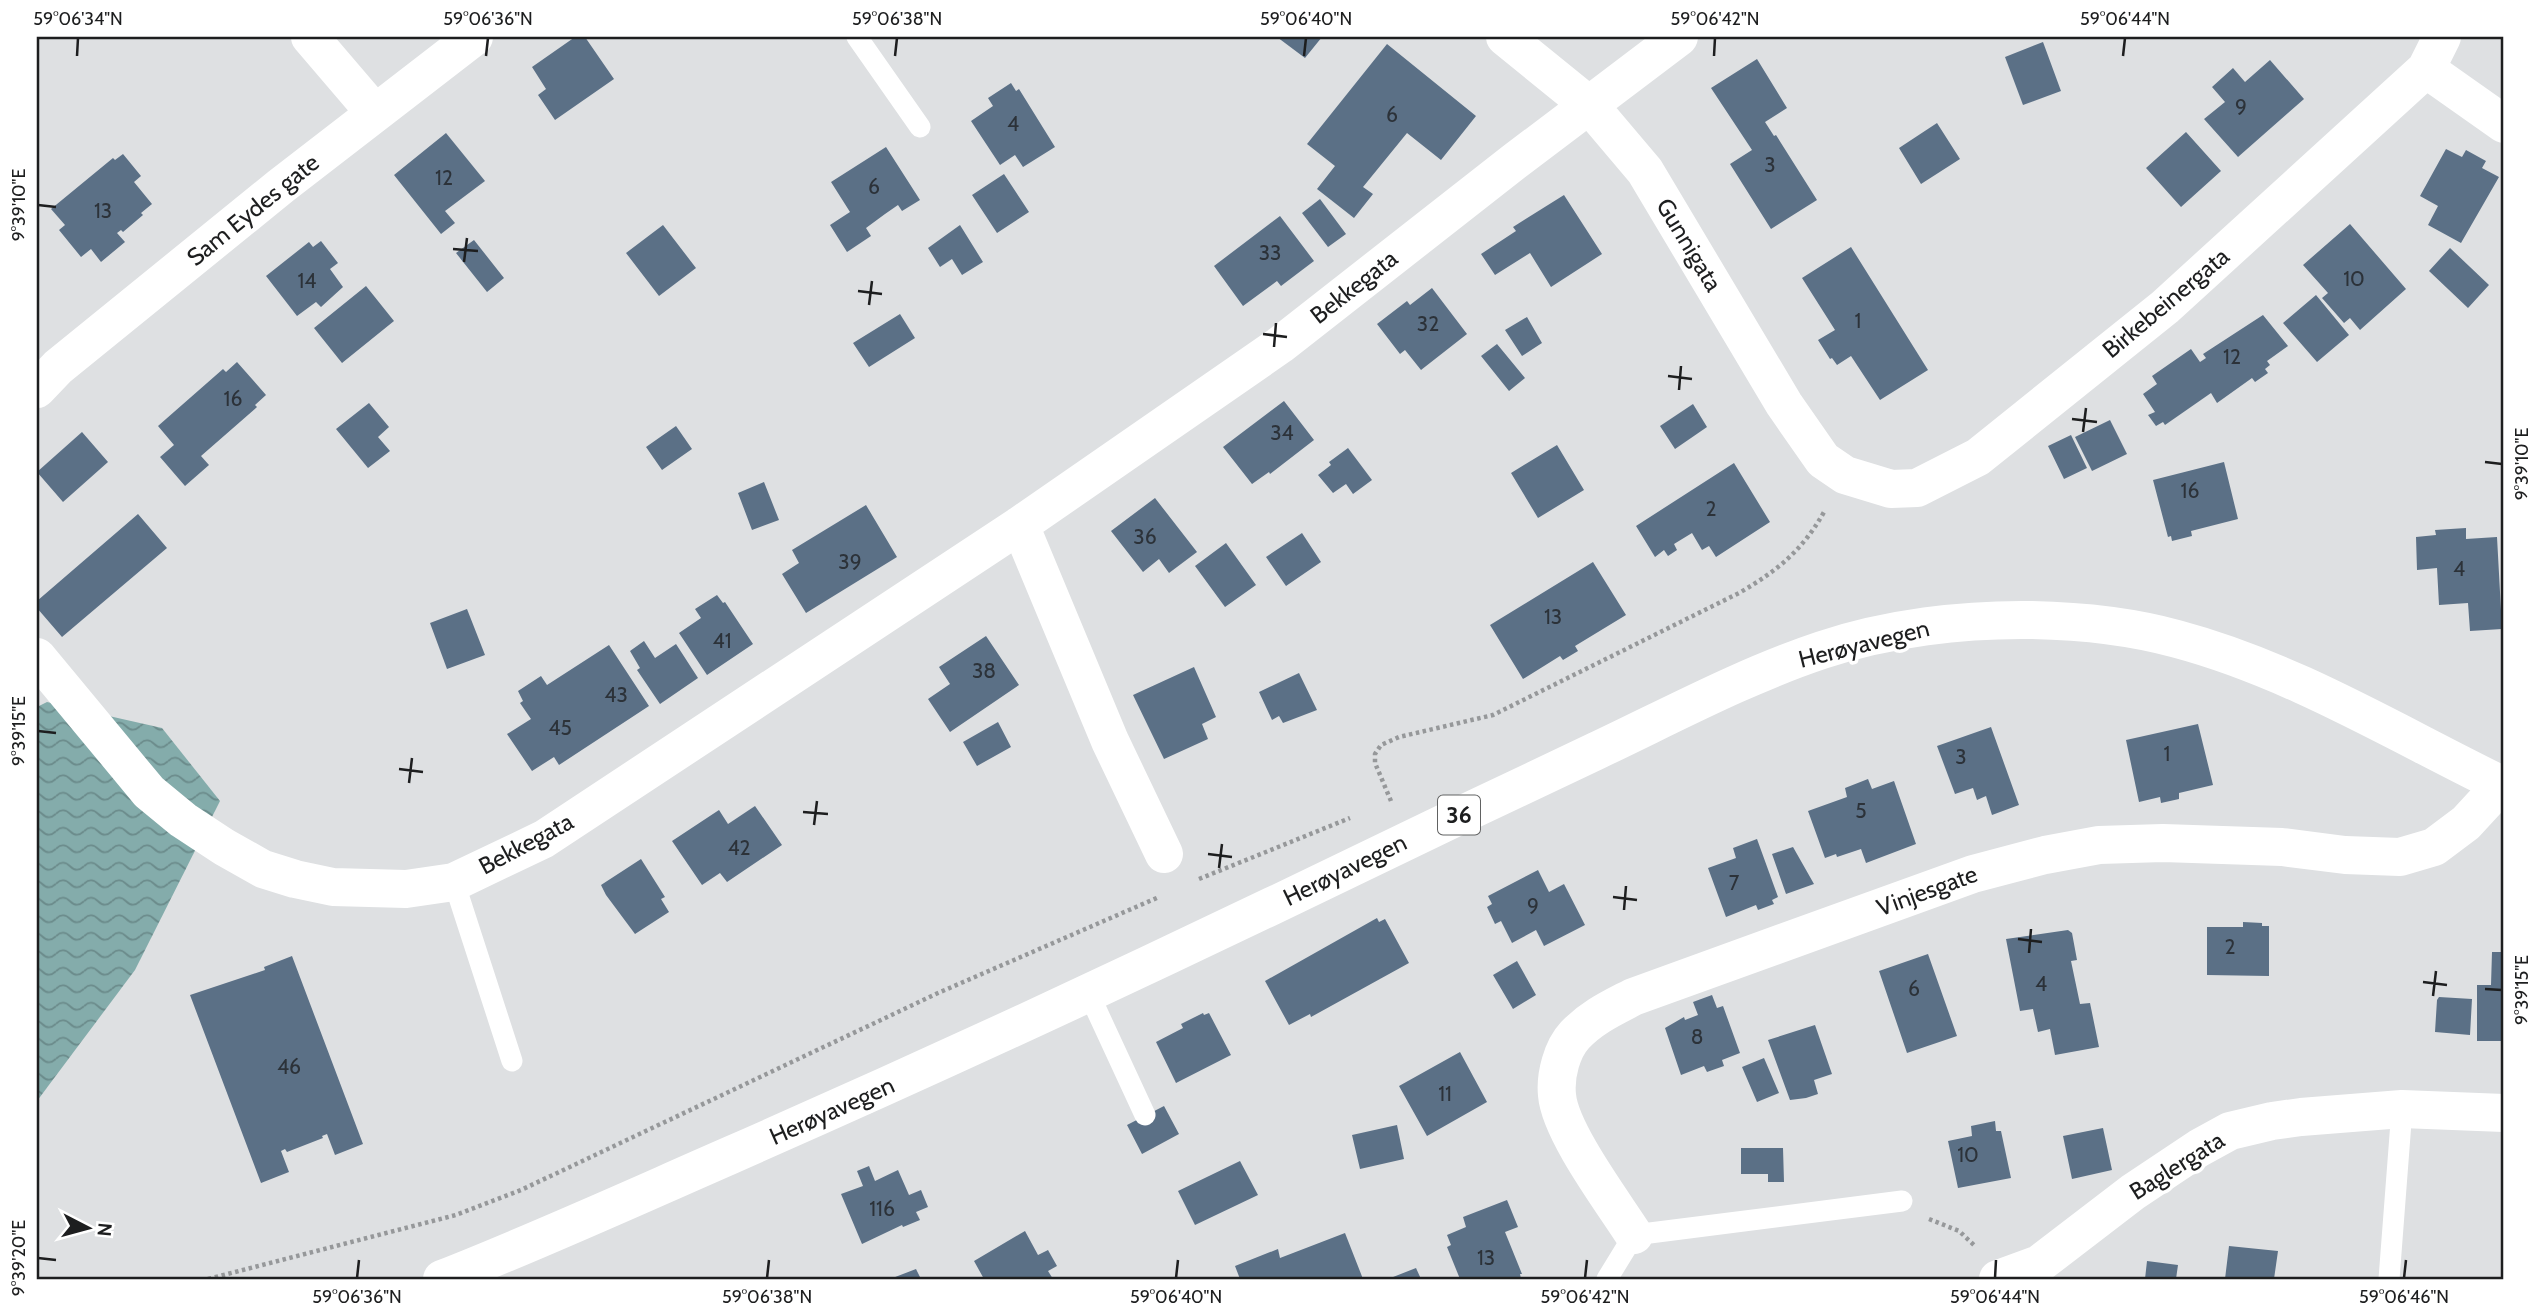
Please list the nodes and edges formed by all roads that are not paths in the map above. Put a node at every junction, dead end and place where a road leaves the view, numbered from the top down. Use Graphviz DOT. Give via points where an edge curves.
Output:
graph roads {
  1 [pos="310,37"];
  2 [pos="474,37"];
  3 [pos="857,37"];
  4 [pos="1505,37"];
  5 [pos="1679,37"];
  6 [pos="2434,53"];
  7 [pos="1590,106"];
  8 [pos="375,113"];
  9 [pos="2504,124"];
  10 [pos="920,127"];
  11 [pos="37,389"];
  12 [pos="1845,475"];
  13 [pos="1020,525"];
  14 [pos="37,657"];
  15 [pos="2502,785"];
  16 [pos="1164,854"];
  17 [pos="454,882"];
  18 [pos="1088,994"];
  19 [pos="512,1061"];
  20 [pos="2403,1109"];
  21 [pos="2504,1113"];
  22 [pos="1145,1115"];
  23 [pos="1902,1201"];
  24 [pos="1634,1235"];
  25 [pos="463,1275"];
  26 [pos="2008,1275"];
  27 [pos="1607,1279"];
  28 [pos="2389,1279"];
  1 -- 8 [label="main road"];
  2 -- 8 [label="main road, Sam Eydes gate"];
  3 -- 10 [label="lane"];
  4 -- 7 [label="main road, Gunnigata"];
  5 -- 7 [label="main road, Bekkegata"];
  6 -- 9 [label="main road"];
  6 -- 12 [label="main road, Birkebeinergata" via="2165,307 1978,457 1917,488 1891,489"];
  7 -- 12 [label="main road, Gunnigata" via="1645,171 1784,404 1823,460"];
  7 -- 13 [label="main road, Bekkegata" via="1280,345"];
  8 -- 11 [label="main road, Sam Eydes gate" via="79,349"];
  13 -- 16 [label="main road" via="1110,741"];
  13 -- 17 [label="main road, Bekkegata" via="544,839"];
  14 -- 17 [label="main road, Bekkegata" via="149,792 183,820 263,869 333,887 406,889"];
  15 -- 18 [label="main road, Herøyavegen / 36" via="2280,676 2178,639 2033,620 1930,626 1827,648 1769,670"];
  15 -- 24 [label="main road, Vinjesgate" via="2466,823 2434,847 2400,858 2282,847 2099,845 1973,874 1633,997 1597,1016 1573,1037 1559,1064 1557,1095 1566,1127"];
  17 -- 19 [label="lane"];
  18 -- 22 [label="lane"];
  18 -- 25 [label="main road, Herøyavegen / 36"];
  20 -- 21 [label="main road, Baglergata"];
  20 -- 26 [label="main road, Baglergata" via="2301,1117 2230,1131 2133,1192 2039,1264"];
  20 -- 28 [label="lane"];
  23 -- 24 [label="lane"];
  24 -- 27 [label="lane"];
}
